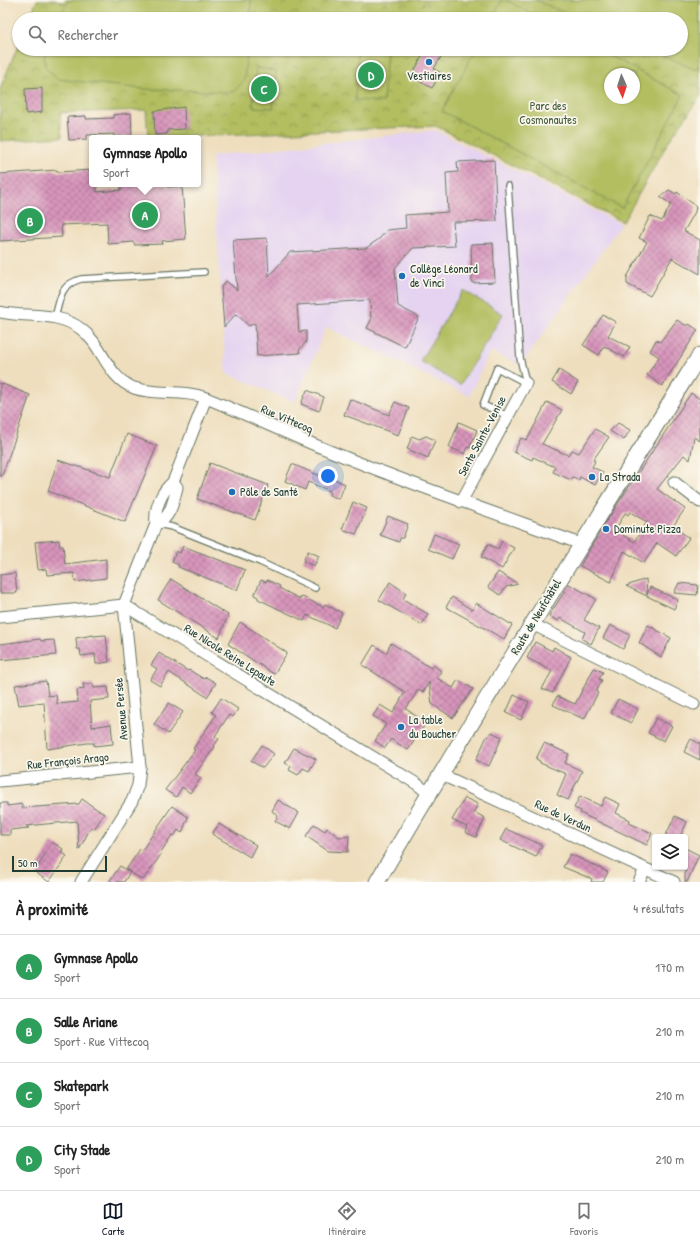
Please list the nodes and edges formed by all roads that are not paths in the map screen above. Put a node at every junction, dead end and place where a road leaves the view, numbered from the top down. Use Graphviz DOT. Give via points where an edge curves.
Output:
graph roads {
  1 [pos="508,186"];
  2 [pos="204,272"];
  3 [pos="0,312"];
  4 [pos="55,317"];
  5 [pos="699,360"];
  6 [pos="526,383"];
  7 [pos="206,398"];
  8 [pos="508,416"];
  9 [pos="674,482"];
  10 [pos="461,502"];
  11 [pos="700,502"];
  12 [pos="156,524"];
  13 [pos="581,544"];
  14 [pos="315,588"];
  15 [pos="124,605"];
  16 [pos="0,617"];
  17 [pos="532,624"];
  18 [pos="694,704"];
  19 [pos="140,767"];
  20 [pos="440,774"];
  21 [pos="0,781"];
  22 [pos="429,794"];
  23 [pos="645,868"];
  24 [pos="81,882"];
  25 [pos="377,882"];
  26 [pos="639,882"];
  27 [pos="674,882"];
  1 -- 6 [label="lane" via="520,358"];
  2 -- 4 [label="lane" via="81,279 71,282 63,292"];
  3 -- 4 [label="street, Rue Vittecoq"];
  4 -- 7 [label="street, Rue Vittecoq" via="81,328 114,374 132,387 150,392 184,393"];
  5 -- 13 [label="main road, Route de Neufchâtel"];
  6 -- 8 [label="street, Sente Sainte-Venise"];
  6 -- 8 [label="lane" via="497,368 483,405"];
  7 -- 10 [label="street, Rue Vittecoq" via="325,449"];
  7 -- 12 [label="street, Avenue Persée" via="173,482 164,489 155,515"];
  8 -- 10 [label="street, Sente Sainte-Venise"];
  9 -- 11 [label="street"];
  10 -- 13 [label="street, Rue Vittecoq"];
  12 -- 14 [label="lane" via="172,527 260,562"];
  12 -- 15 [label="street, Avenue Persée"];
  13 -- 17 [label="main road, Route de Neufchâtel"];
  15 -- 16 [label="street"];
  15 -- 19 [label="street, Avenue Persée"];
  15 -- 22 [label="street, Rue Nicole Reine Lepaute" via="417,784"];
  17 -- 18 [label="street"];
  17 -- 20 [label="main road, Route de Neufchâtel"];
  19 -- 21 [label="street, Rue François Arago"];
  19 -- 24 [label="street, Avenue Persée" via="138,785 132,801"];
  20 -- 22 [label="main road, Route de Neufchâtel"];
  20 -- 23 [label="street, Rue de Verdun"];
  22 -- 25 [label="main road, Route de Neufchâtel"];
  23 -- 26 [label="street"];
  23 -- 27 [label="street, Rue de Verdun"];
}
